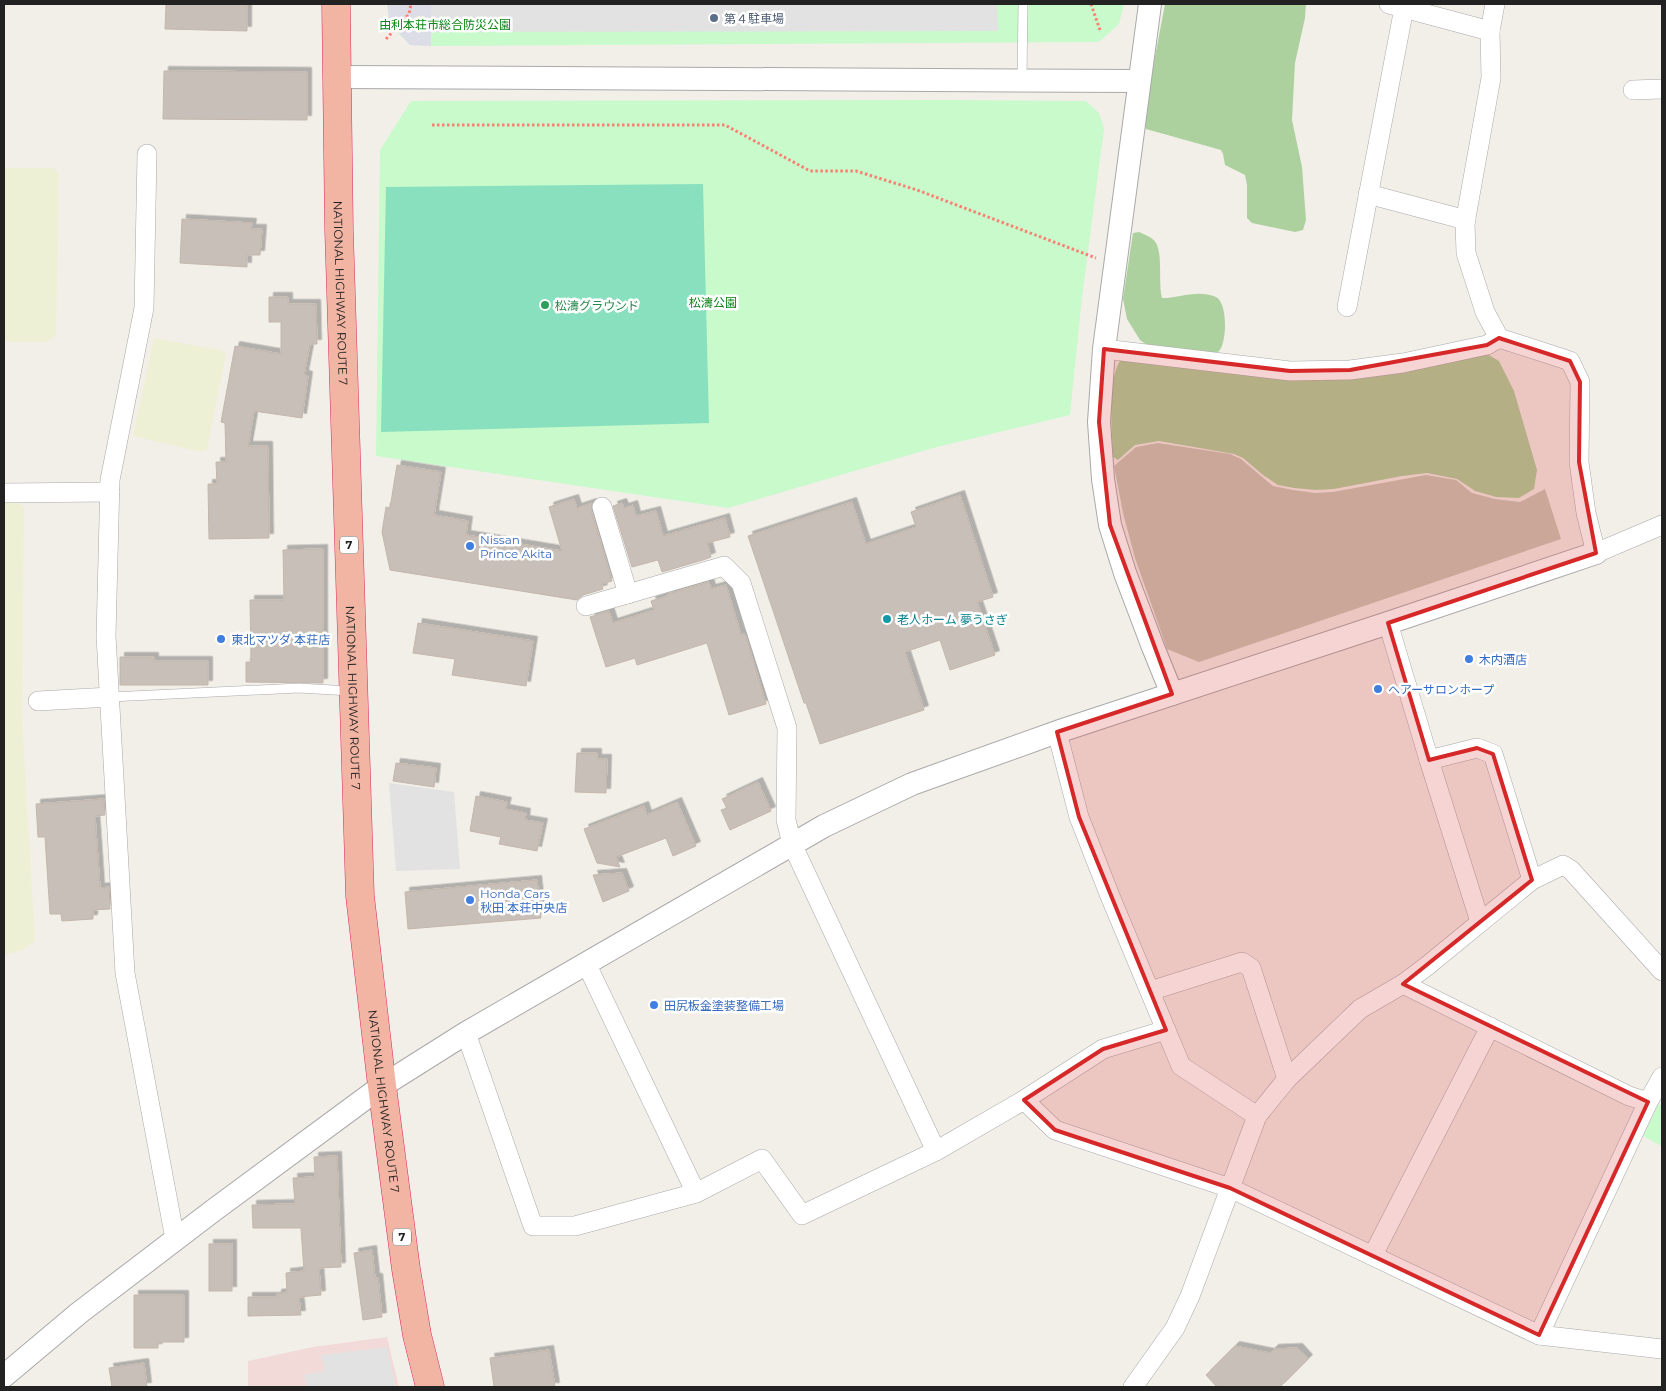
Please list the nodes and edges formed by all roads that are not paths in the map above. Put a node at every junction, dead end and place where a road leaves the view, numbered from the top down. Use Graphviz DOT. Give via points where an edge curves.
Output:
graph roads {
  1 [pos="336,4"];
  2 [pos="1023,4"];
  3 [pos="1150,4"];
  4 [pos="1495,4"];
  5 [pos="1396,6"];
  6 [pos="1490,31"];
  7 [pos="337,77"];
  8 [pos="1022,80"];
  9 [pos="1139,80"];
  10 [pos="1662,89"];
  11 [pos="1633,90"];
  12 [pos="147,154"];
  13 [pos="1368,194"];
  14 [pos="1466,220"];
  15 [pos="1347,307"];
  16 [pos="1499,338"];
  17 [pos="1104,349"];
  18 [pos="110,492"];
  19 [pos="4,493"];
  20 [pos="602,507"];
  21 [pos="1662,525"];
  22 [pos="1596,553"];
  23 [pos="628,594"];
  24 [pos="586,606"];
  25 [pos="1388,623"];
  26 [pos="354,691"];
  27 [pos="1172,694"];
  28 [pos="110,696"];
  29 [pos="38,701"];
  30 [pos="1057,732"];
  31 [pos="1429,760"];
  32 [pos="792,844"];
  33 [pos="1532,880"];
  34 [pos="1480,922"];
  35 [pos="586,963"];
  36 [pos="1662,970"];
  37 [pos="1403,984"];
  38 [pos="1150,992"];
  39 [pos="1490,1027"];
  40 [pos="1166,1030"];
  41 [pos="466,1033"];
  42 [pos="1287,1080"];
  43 [pos="1662,1080"];
  44 [pos="382,1086"];
  45 [pos="1024,1100"];
  46 [pos="1648,1102"];
  47 [pos="1257,1116"];
  48 [pos="936,1151"];
  49 [pos="1230,1188"];
  50 [pos="696,1193"];
  51 [pos="175,1239"];
  52 [pos="1373,1254"];
  53 [pos="1539,1335"];
  54 [pos="1662,1349"];
  55 [pos="4,1376"];
  56 [pos="430,1387"];
  57 [pos="1133,1387"];
  1 -- 7 [label="highway, NATIONAL HIGHWAY ROUTE 7 / 7"];
  2 -- 8 [label="lane"];
  3 -- 9 [label="street"];
  4 -- 6 [label="street"];
  5 -- 6 [label="street"];
  5 -- 13 [label="street"];
  6 -- 14 [label="street" via="1490,78"];
  7 -- 8 [label="street"];
  7 -- 26 [label="highway, NATIONAL HIGHWAY ROUTE 7 / 7" via="339,240"];
  8 -- 9 [label="street"];
  9 -- 17 [label="street"];
  10 -- 11 [label="street"];
  12 -- 18 [label="street" via="144,308"];
  13 -- 14 [label="street"];
  13 -- 15 [label="street"];
  14 -- 16 [label="street" via="1466,252 1485,312"];
  16 -- 17 [label="street" via="1478,347 1350,370 1290,371"];
  16 -- 22 [label="street" via="1570,361 1580,382 1579,462"];
  17 -- 27 [label="street" via="1099,422 1110,525 1152,647"];
  18 -- 19 [label="street"];
  18 -- 28 [label="street" via="106,636"];
  20 -- 23 [label="street"];
  21 -- 22 [label="street"];
  22 -- 25 [label="street"];
  23 -- 24 [label="street"];
  23 -- 32 [label="street" via="724,566 741,583 788,728 786,820"];
  25 -- 27 [label="street"];
  25 -- 31 [label="street"];
  26 -- 28 [label="lane" via="299,688"];
  26 -- 44 [label="highway, NATIONAL HIGHWAY ROUTE 7 / 7" via="360,896"];
  27 -- 30 [label="street"];
  28 -- 29 [label="street"];
  28 -- 51 [label="street" via="126,973"];
  30 -- 32 [label="street" via="912,784"];
  30 -- 38 [label="street" via="1079,817"];
  31 -- 33 [label="street" via="1477,748 1493,754"];
  31 -- 34 [label="street"];
  32 -- 35 [label="street"];
  32 -- 48 [label="street"];
  33 -- 34 [label="street"];
  33 -- 36 [label="street" via="1563,865 1571,870"];
  34 -- 37 [label="street"];
  35 -- 41 [label="street"];
  35 -- 50 [label="street"];
  37 -- 39 [label="street"];
  37 -- 42 [label="street" via="1360,1009"];
  38 -- 40 [label="street"];
  38 -- 42 [label="street" via="1242,962 1251,968"];
  39 -- 46 [label="street" via="1629,1096"];
  39 -- 52 [label="street"];
  40 -- 45 [label="street" via="1104,1049"];
  40 -- 47 [label="street" via="1181,1066"];
  41 -- 44 [label="street"];
  41 -- 50 [label="street" via="533,1226 575,1226"];
  42 -- 47 [label="street"];
  43 -- 46 [label="street"];
  44 -- 51 [label="street"];
  44 -- 56 [label="highway, NATIONAL HIGHWAY ROUTE 7 / 7" via="406,1269"];
  45 -- 48 [label="street"];
  45 -- 49 [label="street" via="1055,1130"];
  46 -- 53 [label="street"];
  47 -- 49 [label="street"];
  48 -- 50 [label="street" via="802,1214 762,1159"];
  49 -- 52 [label="street"];
  49 -- 57 [label="street" via="1175,1328"];
  51 -- 55 [label="street"];
  52 -- 53 [label="street"];
  53 -- 54 [label="street"];
}
